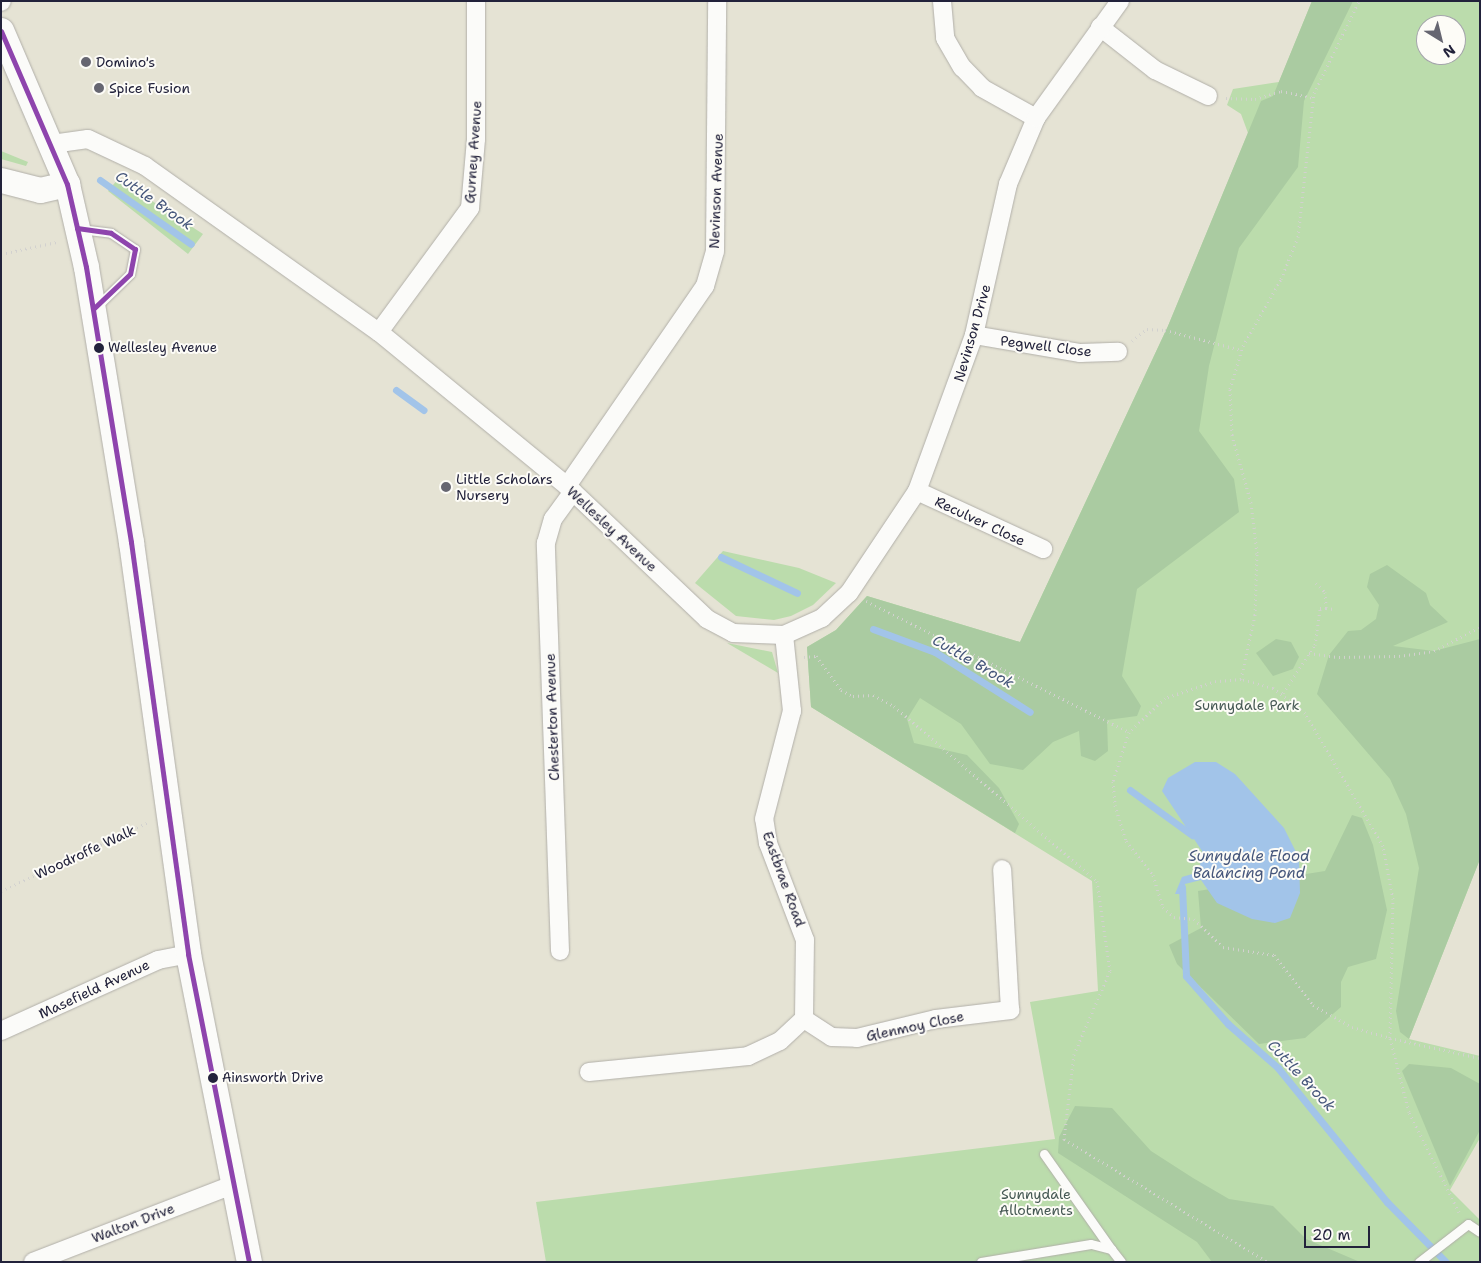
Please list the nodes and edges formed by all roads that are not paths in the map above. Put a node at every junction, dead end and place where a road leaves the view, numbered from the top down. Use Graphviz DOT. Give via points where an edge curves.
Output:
graph roads {
  1 [pos="476,1"];
  2 [pos="717,1"];
  3 [pos="942,1"];
  4 [pos="1120,1"];
  5 [pos="1100,27"];
  6 [pos="1,30"];
  7 [pos="1208,96"];
  8 [pos="1036,118"];
  9 [pos="52,144"];
  10 [pos="1,180"];
  11 [pos="67,184"];
  12 [pos="79,233"];
  13 [pos="94,308"];
  14 [pos="379,332"];
  15 [pos="974,335"];
  16 [pos="1118,352"];
  17 [pos="570,488"];
  18 [pos="918,491"];
  19 [pos="1043,549"];
  20 [pos="784,635"];
  21 [pos="1002,869"];
  22 [pos="560,951"];
  23 [pos="188,954"];
  24 [pos="804,1019"];
  25 [pos="1,1031"];
  26 [pos="589,1072"];
  27 [pos="1044,1154"];
  28 [pos="233,1185"];
  29 [pos="1480,1232"];
  30 [pos="1111,1249"];
  31 [pos="1422,1259"];
  32 [pos="33,1262"];
  33 [pos="250,1262"];
  34 [pos="982,1262"];
  35 [pos="1121,1262"];
  1 -- 14 [label="street, Gurney Avenue" via="476,139 470,208"];
  2 -- 17 [label="street, Nevinson Avenue" via="715,251 705,286"];
  3 -- 8 [label="street" via="945,38 962,67 982,88"];
  4 -- 5 [label="street, Nevinson Drive"];
  5 -- 7 [label="street" via="1154,70"];
  5 -- 8 [label="street, Nevinson Drive"];
  6 -- 9 [label="street"];
  8 -- 15 [label="street, Nevinson Drive" via="1008,184"];
  9 -- 11 [label="street"];
  9 -- 14 [label="street, Wellesley Avenue" via="88,139 131,157"];
  10 -- 11 [label="street" via="40,190"];
  11 -- 12 [label="street"];
  12 -- 13 [label="street"];
  12 -- 13 [label="lane" via="111,233 135,249 130,274"];
  13 -- 23 [label="street"];
  14 -- 17 [label="street, Wellesley Avenue"];
  15 -- 16 [label="street, Pegwell Close" via="1080,353"];
  15 -- 18 [label="street, Nevinson Drive"];
  17 -- 20 [label="street, Wellesley Avenue" via="707,619 733,633"];
  17 -- 22 [label="street, Chesterton Avenue" via="553,519 546,543"];
  18 -- 19 [label="street, Reculver Close"];
  18 -- 20 [label="street, Nevinson Drive" via="850,593 822,618"];
  20 -- 24 [label="street, Eastbrae Road" via="792,711 764,819 768,843 805,940"];
  21 -- 24 [label="street, Glenmoy Close" via="1010,1010 936,1018 857,1038 832,1037"];
  23 -- 25 [label="street, Masefield Avenue" via="158,960"];
  23 -- 28 [label="street"];
  24 -- 26 [label="street" via="780,1041 748,1056"];
  27 -- 30 [label="lane"];
  28 -- 32 [label="street, Walton Drive"];
  28 -- 33 [label="street"];
  29 -- 31 [label="lane" via="1468,1224"];
  30 -- 34 [label="lane" via="1091,1244"];
  30 -- 35 [label="lane"];
}
